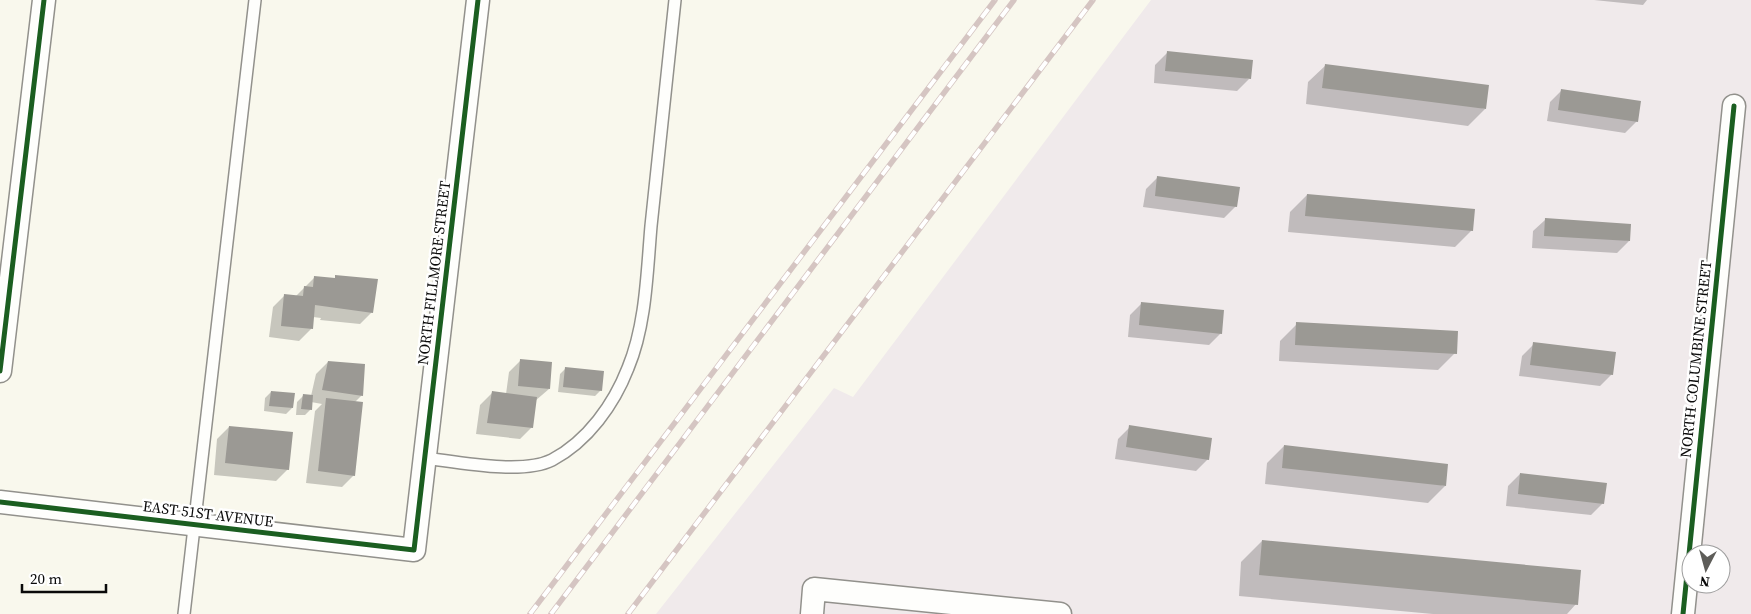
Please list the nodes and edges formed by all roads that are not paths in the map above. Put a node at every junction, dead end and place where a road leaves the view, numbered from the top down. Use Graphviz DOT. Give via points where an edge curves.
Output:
graph roads {
  1 [pos="44,0"];
  2 [pos="255,0"];
  3 [pos="478,0"];
  4 [pos="675,0"];
  5 [pos="1734,106"];
  6 [pos="0,371"];
  7 [pos="425,458"];
  8 [pos="0,502"];
  9 [pos="195,525"];
  10 [pos="414,550"];
  11 [pos="184,614"];
  12 [pos="812,614"];
  13 [pos="1060,614"];
  14 [pos="1683,614"];
  1 -- 6 [label="street"];
  2 -- 9 [label="lane"];
  3 -- 7 [label="street, NORTH FILLMORE STREET"];
  4 -- 7 [label="lane" via="642,305 629,366 618,392 602,416 574,444 551,460 524,466 491,466"];
  5 -- 14 [label="street, NORTH COLUMBINE STREET"];
  7 -- 10 [label="street, NORTH FILLMORE STREET"];
  8 -- 9 [label="street, EAST 51ST AVENUE"];
  9 -- 10 [label="street, EAST 51ST AVENUE"];
  9 -- 11 [label="lane"];
  12 -- 13 [label="street" via="814,589"];
}
